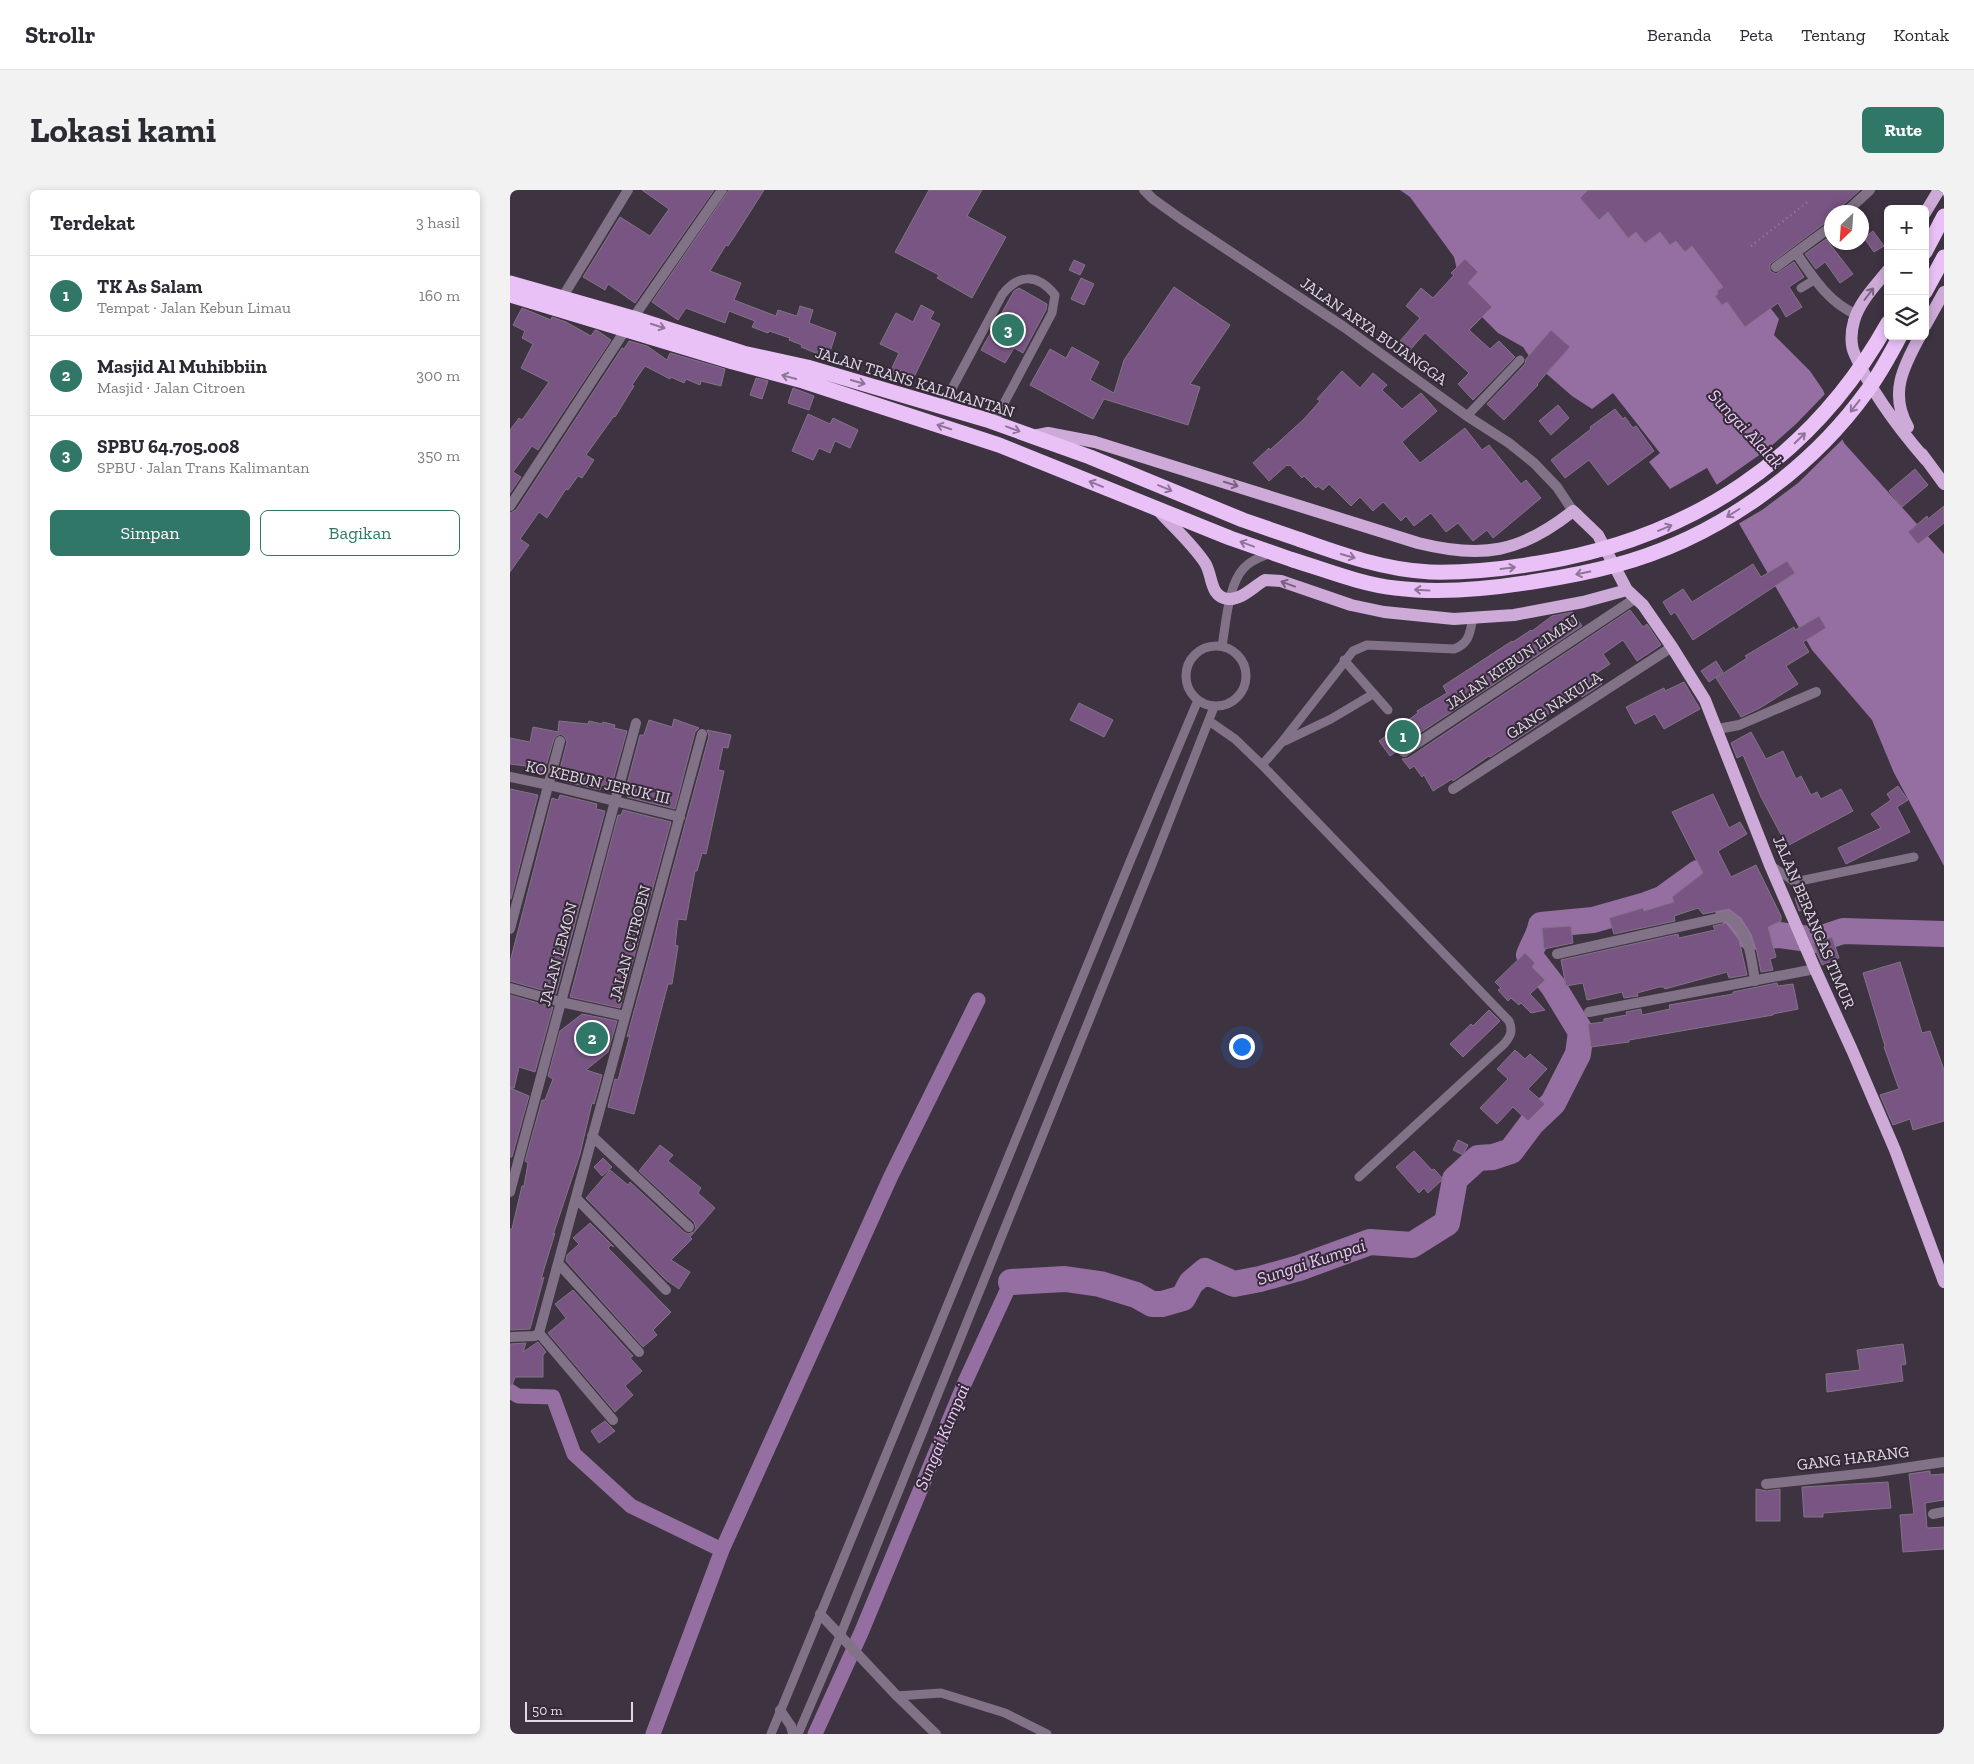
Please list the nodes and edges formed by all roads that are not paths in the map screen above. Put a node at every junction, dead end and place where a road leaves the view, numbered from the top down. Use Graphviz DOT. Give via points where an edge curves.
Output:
graph roads {
  1 [pos="628,190"];
  2 [pos="722,190"];
  3 [pos="1144,190"];
  4 [pos="1870,190"];
  5 [pos="1939,190"];
  6 [pos="1854,205"];
  7 [pos="1929,206"];
  8 [pos="1944,216"];
  9 [pos="1824,232"];
  10 [pos="1926,250"];
  11 [pos="1796,253"];
  12 [pos="1944,257"];
  13 [pos="1776,267"];
  14 [pos="1884,275"];
  15 [pos="1814,280"];
  16 [pos="510,283"];
  17 [pos="1929,285"];
  18 [pos="1801,288"];
  19 [pos="1944,292"];
  20 [pos="510,294"];
  21 [pos="569,304"];
  22 [pos="1856,314"];
  23 [pos="1929,319"];
  24 [pos="630,323"];
  25 [pos="1884,330"];
  26 [pos="1898,340"];
  27 [pos="1918,340"];
  28 [pos="1520,360"];
  29 [pos="1899,394"];
  30 [pos="1879,397"];
  31 [pos="942,407"];
  32 [pos="1467,416"];
  33 [pos="994,422"];
  34 [pos="1033,436"];
  35 [pos="1926,460"];
  36 [pos="1944,484"];
  37 [pos="510,506"];
  38 [pos="1156,508"];
  39 [pos="1573,512"];
  40 [pos="1271,553"];
  41 [pos="1631,594"];
  42 [pos="1230,599"];
  43 [pos="1473,617"];
  44 [pos="1222,646"];
  45 [pos="1672,646"];
  46 [pos="1344,660"];
  47 [pos="1816,692"];
  48 [pos="1374,694"];
  49 [pos="1198,700"];
  50 [pos="1214,707"];
  51 [pos="1388,710"];
  52 [pos="1209,721"];
  53 [pos="636,723"];
  54 [pos="1718,729"];
  55 [pos="702,734"];
  56 [pos="560,741"];
  57 [pos="1282,742"];
  58 [pos="1404,752"];
  59 [pos="1262,765"];
  60 [pos="510,777"];
  61 [pos="549,785"];
  62 [pos="1452,789"];
  63 [pos="615,801"];
  64 [pos="680,817"];
  65 [pos="1914,857"];
  66 [pos="1770,865"];
  67 [pos="510,929"];
  68 [pos="1557,954"];
  69 [pos="1814,969"];
  70 [pos="1755,982"];
  71 [pos="510,988"];
  72 [pos="561,1002"];
  73 [pos="1589,1012"];
  74 [pos="625,1016"];
  75 [pos="592,1136"];
  76 [pos="1359,1177"];
  77 [pos="510,1192"];
  78 [pos="576,1199"];
  79 [pos="689,1227"];
  80 [pos="558,1263"];
  81 [pos="1944,1282"];
  82 [pos="666,1290"];
  83 [pos="539,1333"];
  84 [pos="510,1337"];
  85 [pos="639,1352"];
  86 [pos="613,1420"];
  87 [pos="1944,1462"];
  88 [pos="1766,1484"];
  89 [pos="820,1614"];
  90 [pos="840,1636"];
  91 [pos="897,1696"];
  92 [pos="780,1710"];
  93 [pos="771,1734"];
  94 [pos="793,1734"];
  95 [pos="798,1734"];
  96 [pos="936,1734"];
  97 [pos="1047,1734"];
  1 -- 21 [label="street"];
  2 -- 24 [label="street"];
  3 -- 32 [label="street, JALAN ARYA BUJANGGA" via="1181,219 1344,327"];
  4 -- 6 [label="street"];
  5 -- 7 [label="main road"];
  8 -- 10 [label="highway"];
  9 -- 11 [label="street"];
  11 -- 13 [label="street"];
  11 -- 15 [label="street"];
  12 -- 17 [label="highway"];
  22 -- 14 [label="main road, one-way"];
  15 -- 18 [label="lane"];
  15 -- 22 [label="street" via="1841,308"];
  16 -- 21 [label="highway, JALAN TRANS KALIMANTAN"];
  19 -- 23 [label="main road"];
  20 -- 21 [label="highway, JALAN TRANS KALIMANTAN"];
  21 -- 24 [label="highway, JALAN TRANS KALIMANTAN"];
  22 -- 30 [label="main road" via="1852,334 1854,354"];
  24 -- 31 [label="highway, JALAN TRANS KALIMANTAN, one-way" via="807,367"];
  24 -- 37 [label="street"];
  38 -- 24 [label="highway, JALAN TRANS KALIMANTAN, one-way" via="999,445 803,381 733,362"];
  34 -- 25 [label="highway, JALAN TRANS KALIMANTAN, one-way, bridge" via="1243,520 1372,562 1429,572 1510,568 1594,552 1647,535 1717,501 1795,444 1833,404"];
  26 -- 40 [label="highway, JALAN TRANS KALIMANTAN, one-way, bridge" via="1861,399 1802,463 1722,520 1688,538 1618,565 1511,586 1447,590 1395,588 1362,582"];
  27 -- 29 [label="main road" via="1904,366"];
  28 -- 32 [label="lane"];
  29 -- 30 [label="main road" via="1890,400"];
  29 -- 35 [label="main road" via="1903,419"];
  30 -- 35 [label="main road"];
  31 -- 33 [label="highway, JALAN TRANS KALIMANTAN"];
  31 -- 33 [label="lane" via="1002,295 1018,280 1034,279 1050,288 1055,295 1052,313"];
  32 -- 39 [label="street, JALAN ARYA BUJANGGA" via="1534,463 1557,487"];
  33 -- 34 [label="highway, JALAN TRANS KALIMANTAN, one-way"];
  34 -- 39 [label="main road, one-way" via="1048,432 1095,442 1448,550 1490,551 1512,546 1557,524"];
  35 -- 36 [label="main road"];
  40 -- 38 [label="highway, JALAN TRANS KALIMANTAN, one-way"];
  38 -- 42 [label="main road" via="1206,564 1216,593"];
  39 -- 41 [label="main road, JALAN BERANGAS TIMUR" via="1598,535"];
  40 -- 42 [label="lane" via="1243,568"];
  41 -- 43 [label="main road" via="1514,615"];
  41 -- 45 [label="main road, JALAN BERANGAS TIMUR"];
  41 -- 58 [label="street, JALAN KEBUN LIMAU"];
  43 -- 42 [label="main road, one-way" via="1421,617 1384,612 1351,605 1281,581 1265,580 1245,594"];
  42 -- 44 [label="lane"];
  43 -- 46 [label="lane" via="1467,640 1454,649 1367,645 1353,651"];
  44 -- 49 [label="lane" via="1205,648 1188,664 1188,688"];
  44 -- 50 [label="lane" via="1238,655 1245,665 1247,677 1238,698 1228,705"];
  45 -- 54 [label="main road, JALAN BERANGAS TIMUR" via="1705,700"];
  45 -- 62 [label="street, GANG NAKULA"];
  46 -- 48 [label="lane"];
  46 -- 57 [label="lane"];
  47 -- 54 [label="street" via="1739,725"];
  48 -- 51 [label="lane"];
  48 -- 57 [label="lane"];
  49 -- 50 [label="lane"];
  49 -- 89 [label="lane"];
  50 -- 52 [label="lane"];
  52 -- 59 [label="lane" via="1235,739"];
  52 -- 90 [label="lane"];
  53 -- 63 [label="street, JALAN LEMON"];
  54 -- 66 [label="main road, JALAN BERANGAS TIMUR"];
  55 -- 64 [label="street, JALAN CITROEN"];
  56 -- 61 [label="street"];
  57 -- 59 [label="lane"];
  59 -- 76 [label="lane" via="1511,1026 1512,1032 1504,1044"];
  60 -- 61 [label="street, KO KEBUN JERUK III"];
  61 -- 63 [label="street, KO KEBUN JERUK III"];
  61 -- 67 [label="street"];
  63 -- 64 [label="street, KO KEBUN JERUK III"];
  63 -- 72 [label="street, JALAN LEMON"];
  64 -- 74 [label="street, JALAN CITROEN"];
  65 -- 66 [label="lane" via="1796,882"];
  66 -- 69 [label="main road, JALAN BERANGAS TIMUR"];
  68 -- 70 [label="street" via="1728,916 1740,928 1750,946"];
  69 -- 70 [label="street"];
  69 -- 81 [label="main road, JALAN BERANGAS TIMUR" via="1894,1150"];
  70 -- 73 [label="street"];
  71 -- 72 [label="street"];
  72 -- 74 [label="street"];
  72 -- 77 [label="street, JALAN LEMON"];
  74 -- 75 [label="street, JALAN CITROEN"];
  75 -- 78 [label="street, JALAN CITROEN"];
  75 -- 79 [label="street"];
  78 -- 80 [label="street, JALAN CITROEN"];
  78 -- 82 [label="street"];
  80 -- 83 [label="street, JALAN CITROEN"];
  80 -- 85 [label="street"];
  83 -- 84 [label="street"];
  83 -- 86 [label="street"];
  87 -- 88 [label="street, GANG HARANG"];
  89 -- 90 [label="street"];
  89 -- 92 [label="lane"];
  90 -- 91 [label="street"];
  90 -- 95 [label="lane"];
  91 -- 96 [label="street"];
  91 -- 97 [label="lane" via="941,1693 1005,1713"];
  92 -- 93 [label="lane"];
  92 -- 94 [label="street"];
}
